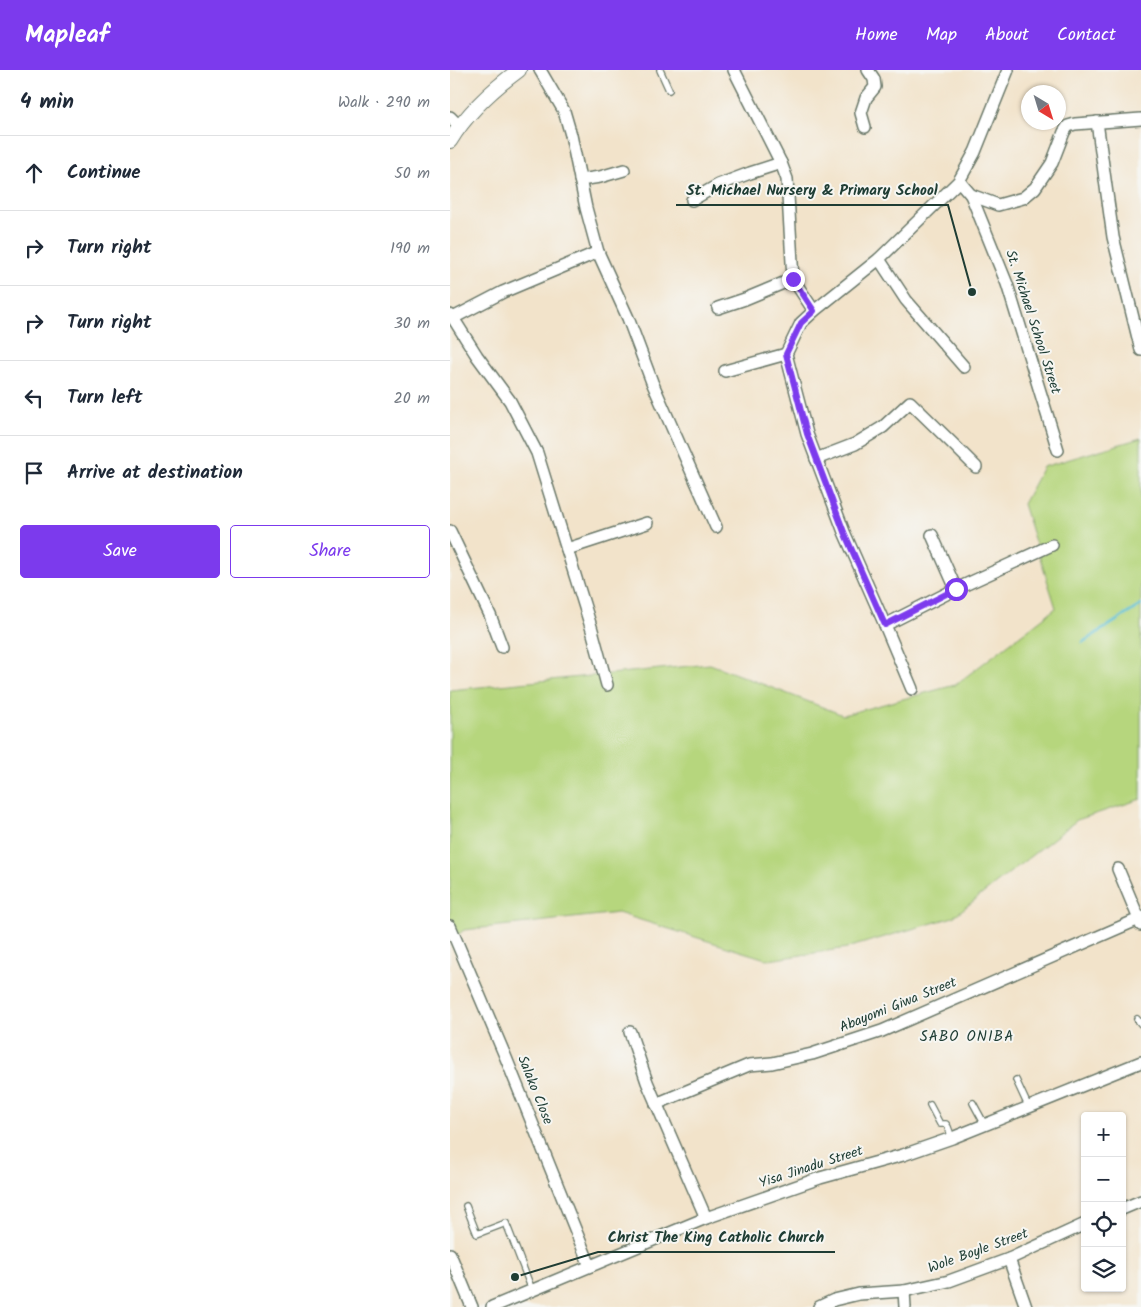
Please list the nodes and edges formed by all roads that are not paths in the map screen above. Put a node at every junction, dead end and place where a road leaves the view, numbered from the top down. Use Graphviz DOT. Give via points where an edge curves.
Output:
graph roads {
  1 [pos="520,70"];
  2 [pos="540,70"];
  3 [pos="660,70"];
  4 [pos="734,70"];
  5 [pos="868,70"];
  6 [pos="1008,70"];
  7 [pos="670,90"];
  8 [pos="1141,119"];
  9 [pos="454,122"];
  10 [pos="1096,122"];
  11 [pos="864,127"];
  12 [pos="450,141"];
  13 [pos="781,163"];
  14 [pos="624,170"];
  15 [pos="580,180"];
  16 [pos="958,181"];
  17 [pos="971,195"];
  18 [pos="692,200"];
  19 [pos="598,252"];
  20 [pos="878,260"];
  21 [pos="793,279"];
  22 [pos="718,308"];
  23 [pos="814,311"];
  24 [pos="452,317"];
  25 [pos="1141,350"];
  26 [pos="786,354"];
  27 [pos="964,367"];
  28 [pos="724,371"];
  29 [pos="1058,450"];
  30 [pos="816,459"];
  31 [pos="976,467"];
  32 [pos="647,524"];
  33 [pos="716,527"];
  34 [pos="450,532"];
  35 [pos="932,535"];
  36 [pos="1052,545"];
  37 [pos="454,549"];
  38 [pos="567,549"];
  39 [pos="956,589"];
  40 [pos="885,625"];
  41 [pos="502,647"];
  42 [pos="608,685"];
  43 [pos="912,689"];
  44 [pos="1118,869"];
  45 [pos="1140,920"];
  46 [pos="450,926"];
  47 [pos="1136,1018"];
  48 [pos="1141,1024"];
  49 [pos="630,1032"];
  50 [pos="1141,1062"];
  51 [pos="1016,1080"];
  52 [pos="973,1103"];
  53 [pos="656,1104"];
  54 [pos="930,1105"];
  55 [pos="1029,1108"];
  56 [pos="986,1125"];
  57 [pos="952,1138"];
  58 [pos="1141,1201"];
  59 [pos="466,1206"];
  60 [pos="1126,1207"];
  61 [pos="706,1218"];
  62 [pos="1081,1226"];
  63 [pos="450,1254"];
  64 [pos="1009,1259"];
  65 [pos="590,1266"];
  66 [pos="532,1290"];
  67 [pos="904,1291"];
  68 [pos="472,1307"];
  69 [pos="492,1307"];
  70 [pos="819,1307"];
  71 [pos="905,1307"];
  72 [pos="1026,1307"];
  1 -- 9 [label="street"];
  2 -- 15 [label="street" via="564,111"];
  3 -- 7 [label="lane"];
  4 -- 13 [label="street"];
  5 -- 11 [label="street" via="874,78 875,87 866,98 861,114"];
  6 -- 16 [label="street" via="975,152"];
  8 -- 10 [label="street"];
  9 -- 12 [label="street"];
  10 -- 17 [label="street" via="1068,126 1052,163 1035,188 1023,198 998,205"];
  10 -- 25 [label="street" via="1113,237"];
  13 -- 18 [label="street" via="718,185"];
  13 -- 21 [label="street" via="787,179"];
  14 -- 15 [label="street"];
  15 -- 19 [label="street"];
  16 -- 17 [label="street, St. Michael School Street"];
  16 -- 20 [label="street"];
  17 -- 29 [label="street, St. Michael School Street" via="1007,284"];
  19 -- 24 [label="street"];
  19 -- 33 [label="street"];
  20 -- 23 [label="street"];
  20 -- 27 [label="street" via="906,300"];
  21 -- 22 [label="street"];
  21 -- 23 [label="street"];
  23 -- 26 [label="street" via="801,323"];
  24 -- 38 [label="street" via="510,401 537,453"];
  26 -- 28 [label="street"];
  26 -- 30 [label="street"];
  30 -- 31 [label="street" via="855,444 883,427 910,402"];
  30 -- 40 [label="street"];
  32 -- 38 [label="street"];
  34 -- 37 [label="street"];
  35 -- 39 [label="street"];
  36 -- 39 [label="street"];
  37 -- 41 [label="street" via="490,615"];
  38 -- 42 [label="street"];
  39 -- 40 [label="street"];
  40 -- 43 [label="street"];
  44 -- 45 [label="street"];
  45 -- 53 [label="street, Abayomi Giwa Street" via="882,1031 812,1054 749,1065"];
  46 -- 65 [label="street, Salako Close"];
  47 -- 48 [label="lane"];
  49 -- 53 [label="street"];
  50 -- 55 [label="street, Yisa Jinadu Street"];
  51 -- 55 [label="lane"];
  52 -- 56 [label="lane"];
  53 -- 61 [label="street"];
  54 -- 57 [label="lane" via="940,1124 946,1124"];
  55 -- 56 [label="street, Yisa Jinadu Street"];
  56 -- 57 [label="street, Yisa Jinadu Street"];
  57 -- 61 [label="street, Yisa Jinadu Street" via="820,1178"];
  58 -- 60 [label="street"];
  59 -- 66 [label="lane" via="477,1234 506,1223"];
  61 -- 65 [label="street, Yisa Jinadu Street"];
  62 -- 64 [label="street, Wole Boyle Street"];
  63 -- 68 [label="street"];
  64 -- 67 [label="street, Wole Boyle Street" via="948,1281"];
  64 -- 72 [label="street"];
  65 -- 66 [label="street, Yisa Jinadu Street"];
  66 -- 69 [label="street, Yisa Jinadu Street"];
  67 -- 70 [label="street, Wole Boyle Street" via="859,1294"];
  67 -- 71 [label="street"];
}
